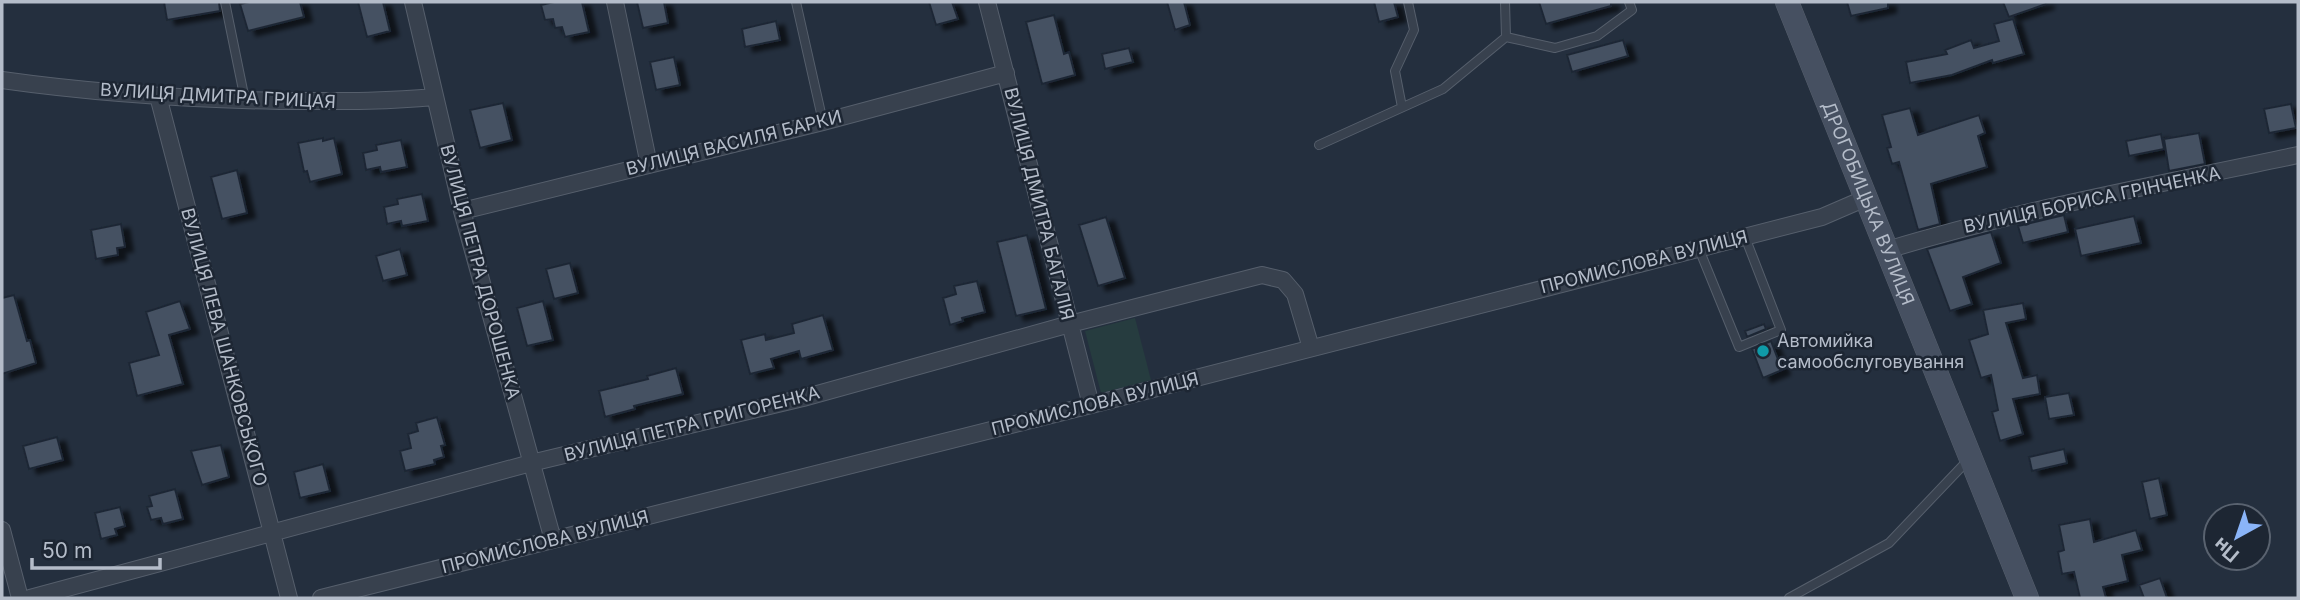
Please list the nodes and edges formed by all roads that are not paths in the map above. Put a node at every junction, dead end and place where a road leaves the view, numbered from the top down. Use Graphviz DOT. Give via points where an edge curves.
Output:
graph roads {
  1 [pos="226,2"];
  2 [pos="413,2"];
  3 [pos="615,2"];
  4 [pos="796,2"];
  5 [pos="987,2"];
  6 [pos="1408,2"];
  7 [pos="1505,2"];
  8 [pos="1629,2"];
  9 [pos="1787,2"];
  10 [pos="1506,37"];
  11 [pos="1006,74"];
  12 [pos="2,80"];
  13 [pos="158,96"];
  14 [pos="435,97"];
  15 [pos="244,100"];
  16 [pos="1402,107"];
  17 [pos="823,122"];
  18 [pos="1319,145"];
  19 [pos="2298,155"];
  20 [pos="649,165"];
  21 [pos="1866,198"];
  22 [pos="462,211"];
  23 [pos="1745,237"];
  24 [pos="1699,248"];
  25 [pos="1887,250"];
  26 [pos="1070,324"];
  27 [pos="1311,348"];
  28 [pos="1091,405"];
  29 [pos="1971,457"];
  30 [pos="531,463"];
  31 [pos="2,530"];
  32 [pos="274,534"];
  33 [pos="553,540"];
  34 [pos="20,598"];
  35 [pos="30,598"];
  36 [pos="289,598"];
  37 [pos="321,598"];
  38 [pos="1789,598"];
  39 [pos="2027,598"];
  1 -- 15 [label="lane"];
  2 -- 14 [label="street, ВУЛИЦЯ ПЕТРА ДОРОШЕНКА"];
  3 -- 20 [label="street"];
  4 -- 17 [label="lane"];
  5 -- 11 [label="street, ВУЛИЦЯ ДМИТРА БАГАЛІЯ"];
  6 -- 16 [label="lane" via="1414,30 1395,71"];
  7 -- 10 [label="lane"];
  8 -- 10 [label="lane" via="1632,10 1597,36 1555,48"];
  9 -- 21 [label="main road, ДРОГОБИЦЬКА ВУЛИЦЯ"];
  10 -- 16 [label="lane" via="1443,89"];
  11 -- 17 [label="street, ВУЛИЦЯ ВАСИЛЯ БАРКИ"];
  11 -- 26 [label="street, ВУЛИЦЯ ДМИТРА БАГАЛІЯ"];
  12 -- 13 [label="street, ВУЛИЦЯ ДМИТРА ГРИЦАЯ"];
  13 -- 15 [label="street, ВУЛИЦЯ ДМИТРА ГРИЦАЯ"];
  13 -- 32 [label="street, ВУЛИЦЯ ЛЕВА ШАНКОВСЬКОГО"];
  14 -- 15 [label="street, ВУЛИЦЯ ДМИТРА ГРИЦАЯ" via="384,102"];
  14 -- 22 [label="street, ВУЛИЦЯ ПЕТРА ДОРОШЕНКА"];
  16 -- 18 [label="lane"];
  17 -- 20 [label="street, ВУЛИЦЯ ВАСИЛЯ БАРКИ"];
  19 -- 25 [label="street, ВУЛИЦЯ БОРИСА ГРІНЧЕНКА" via="2065,203"];
  20 -- 22 [label="street, ВУЛИЦЯ ВАСИЛЯ БАРКИ"];
  21 -- 23 [label="street, ПРОМИСЛОВА ВУЛИЦЯ" via="1822,217"];
  21 -- 25 [label="main road, ДРОГОБИЦЬКА ВУЛИЦЯ"];
  22 -- 30 [label="street, ВУЛИЦЯ ПЕТРА ДОРОШЕНКА"];
  23 -- 24 [label="street, ПРОМИСЛОВА ВУЛИЦЯ"];
  23 -- 24 [label="lane" via="1781,330 1739,347"];
  24 -- 27 [label="street, ПРОМИСЛОВА ВУЛИЦЯ"];
  25 -- 29 [label="main road, ДРОГОБИЦЬКА ВУЛИЦЯ"];
  26 -- 27 [label="street, ВУЛИЦЯ ПЕТРА ГРИГОРЕНКА" via="1262,275 1283,280 1295,294"];
  26 -- 28 [label="street, ВУЛИЦЯ ДМИТРА БАГАЛІЯ"];
  26 -- 30 [label="street, ВУЛИЦЯ ПЕТРА ГРИГОРЕНКА" via="803,398"];
  27 -- 28 [label="street, ПРОМИСЛОВА ВУЛИЦЯ"];
  28 -- 33 [label="street, ПРОМИСЛОВА ВУЛИЦЯ"];
  29 -- 38 [label="lane" via="1889,543"];
  29 -- 39 [label="main road, ДРОГОБИЦЬКА ВУЛИЦЯ"];
  30 -- 32 [label="street, ВУЛИЦЯ ПЕТРА ГРИГОРЕНКА"];
  30 -- 33 [label="street, ВУЛИЦЯ ПЕТРА ДОРОШЕНКА"];
  31 -- 34 [label="street"];
  32 -- 35 [label="street, ВУЛИЦЯ ПЕТРА ГРИГОРЕНКА"];
  32 -- 36 [label="street, ВУЛИЦЯ ЛЕВА ШАНКОВСЬКОГО"];
  33 -- 37 [label="street, ПРОМИСЛОВА ВУЛИЦЯ"];
}
